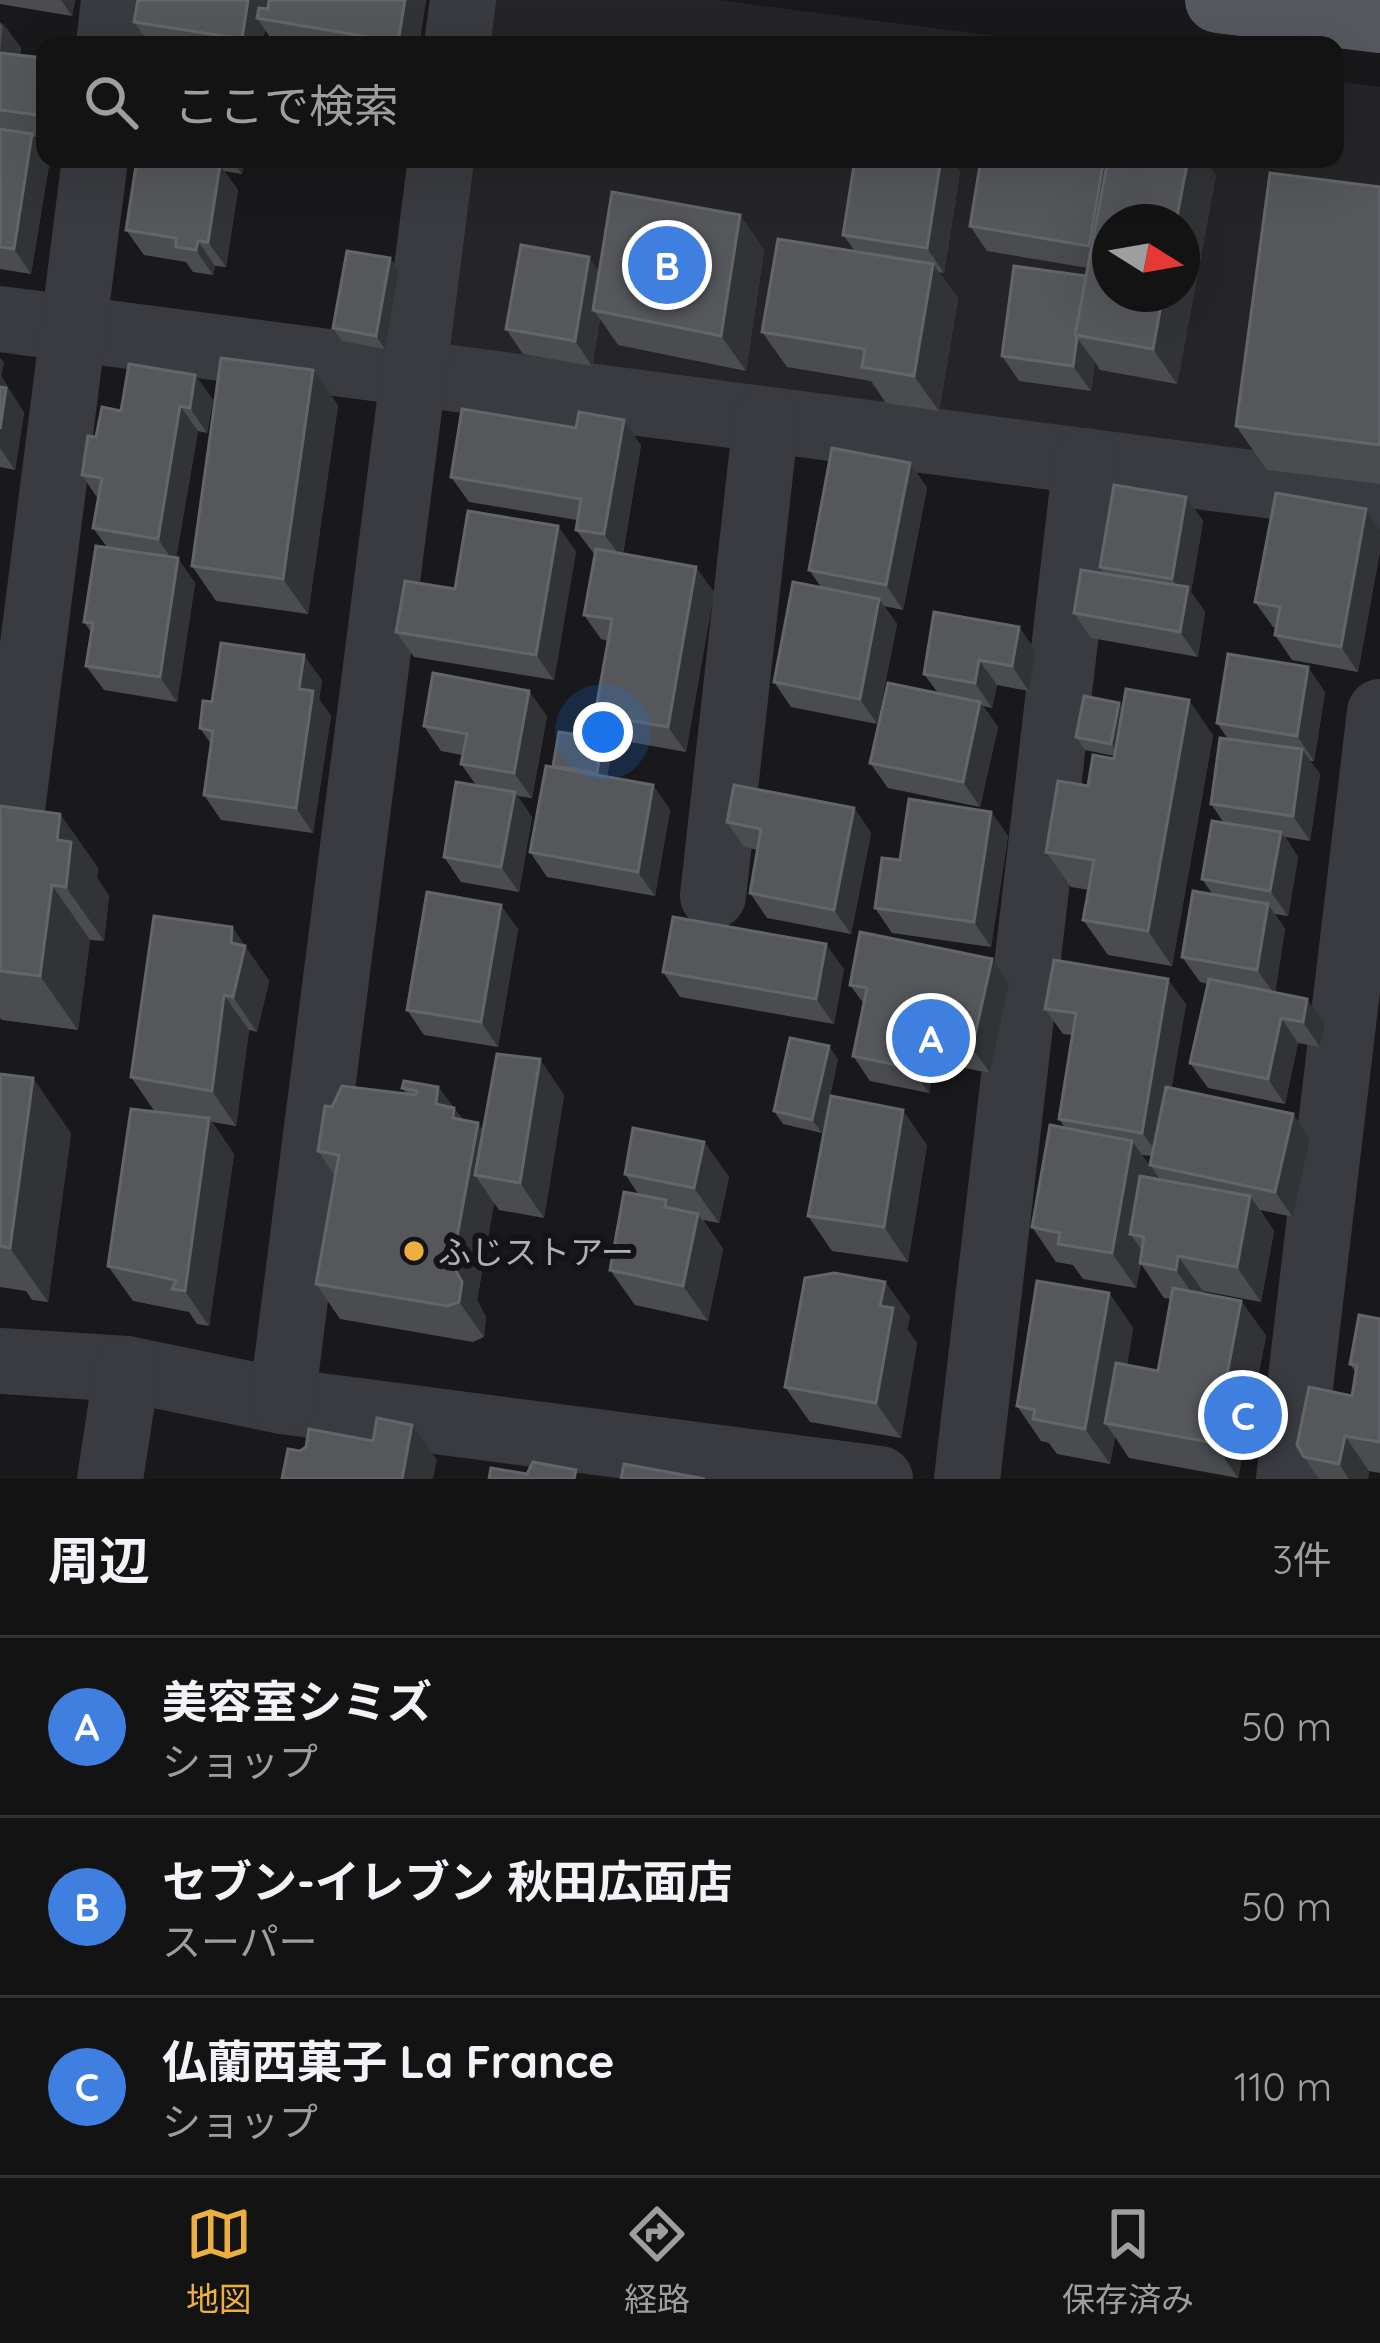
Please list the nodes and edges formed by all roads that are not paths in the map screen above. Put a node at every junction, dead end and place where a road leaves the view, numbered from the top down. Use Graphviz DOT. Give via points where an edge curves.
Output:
graph roads {
  1 [pos="114,0"];
  2 [pos="463,0"];
  3 [pos="1218,0"];
  4 [pos="1380,20"];
  5 [pos="110,36"];
  6 [pos="458,36"];
  7 [pos="94,168"];
  8 [pos="440,168"];
  9 [pos="0,319"];
  10 [pos="74,329"];
  11 [pos="410,373"];
  12 [pos="766,420"];
  13 [pos="1086,461"];
  14 [pos="1380,500"];
  15 [pos="1380,712"];
  16 [pos="10,825"];
  17 [pos="713,896"];
  18 [pos="0,1361"];
  19 [pos="128,1370"];
  20 [pos="282,1401"];
  21 [pos="110,1479"];
  22 [pos="880,1479"];
  23 [pos="968,1479"];
  24 [pos="1289,1479"];
  1 -- 5 [label="street"];
  2 -- 6 [label="street"];
  3 -- 4 [label="main road"];
  7 -- 10 [label="street"];
  8 -- 11 [label="street"];
  9 -- 10 [label="street"];
  10 -- 11 [label="street"];
  10 -- 16 [label="street"];
  11 -- 12 [label="street"];
  11 -- 20 [label="street"];
  12 -- 13 [label="street"];
  12 -- 17 [label="street"];
  13 -- 14 [label="street"];
  13 -- 23 [label="street"];
  15 -- 24 [label="street"];
  18 -- 19 [label="street"];
  19 -- 20 [label="street"];
  19 -- 21 [label="street"];
  20 -- 22 [label="street"];
}
